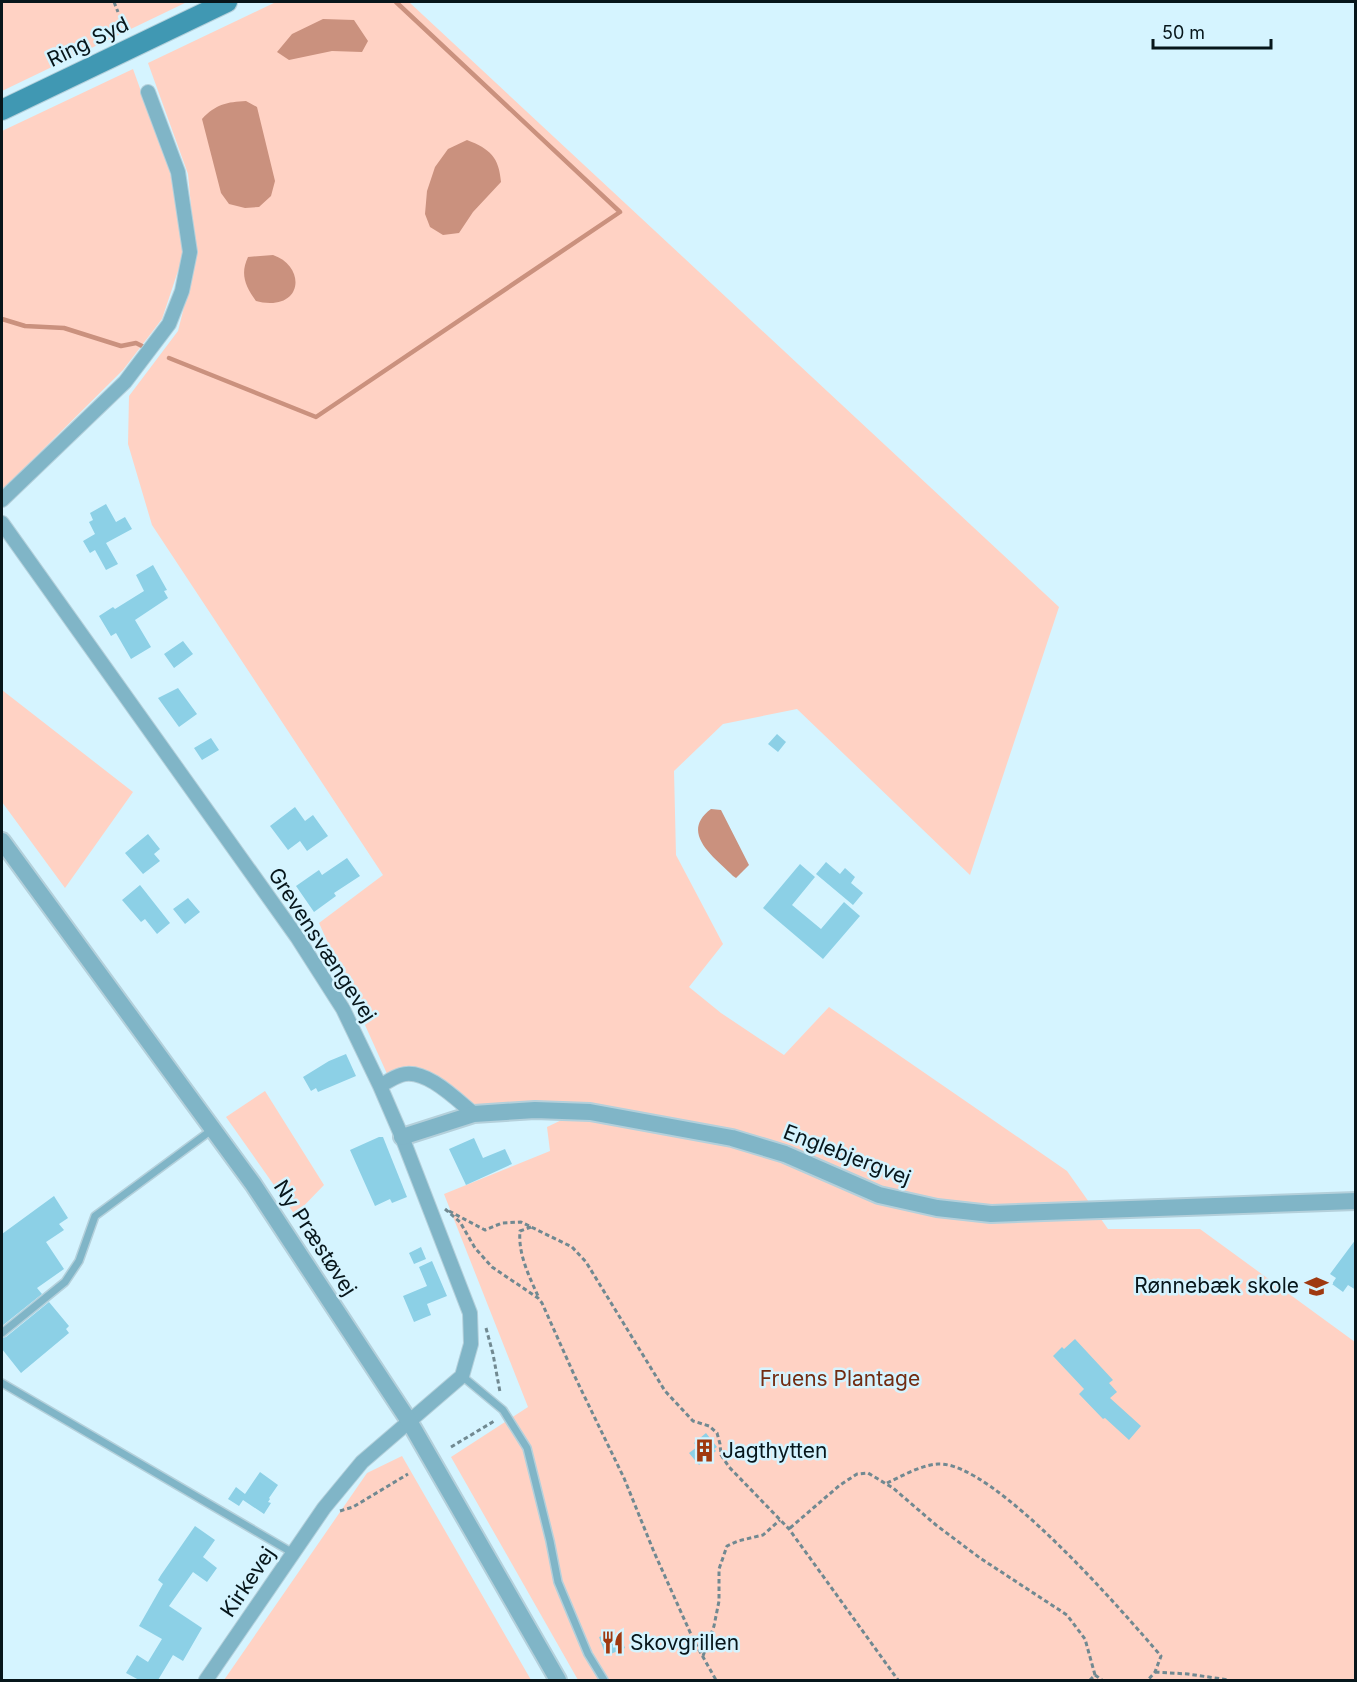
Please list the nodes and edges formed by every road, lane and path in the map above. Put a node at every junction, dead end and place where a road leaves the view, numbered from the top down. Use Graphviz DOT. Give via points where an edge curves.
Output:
graph roads {
  1 [pos="114,2"];
  2 [pos="227,2"];
  3 [pos="118,12"];
  4 [pos="148,92"];
  5 [pos="2,110"];
  6 [pos="2,500"];
  7 [pos="2,523"];
  8 [pos="2,841"];
  9 [pos="380,1086"];
  10 [pos="474,1114"];
  11 [pos="213,1129"];
  12 [pos="402,1137"];
  13 [pos="1356,1201"];
  14 [pos="531,1227"];
  15 [pos="538,1298"];
  16 [pos="2,1333"];
  17 [pos="462,1376"];
  18 [pos="2,1383"];
  19 [pos="409,1421"];
  20 [pos="408,1474"];
  21 [pos="887,1483"];
  22 [pos="324,1508"];
  23 [pos="780,1520"];
  24 [pos="789,1529"];
  25 [pos="293,1553"];
  26 [pos="703,1656"];
  27 [pos="1155,1672"];
  28 [pos="1095,1675"];
  29 [pos="206,1680"];
  30 [pos="558,1680"];
  31 [pos="604,1680"];
  32 [pos="716,1680"];
  33 [pos="898,1680"];
  34 [pos="1089,1680"];
  35 [pos="1102,1680"];
  36 [pos="1148,1680"];
  37 [pos="1229,1680"];
  1 -- 3 [label="path"];
  2 -- 5 [label="main road, Ring Syd"];
  4 -- 6 [label="street" via="178,172 190,252 182,291 169,324 125,382"];
  7 -- 9 [label="street, Grevensvængevej" via="297,937 343,1009"];
  8 -- 11 [label="street, Ny Præstøvej"];
  9 -- 10 [label="street" via="404,1074 424,1076"];
  9 -- 12 [label="street, Grevensvængevej"];
  10 -- 12 [label="street, Englebjergvej"];
  10 -- 13 [label="street, Englebjergvej" via="590,1112 732,1138 785,1154 879,1195 937,1208 991,1214"];
  11 -- 16 [label="lane" via="95,1216 79,1261 64,1282"];
  11 -- 19 [label="street, Ny Præstøvej"];
  12 -- 17 [label="street, Grevensvængevej" via="470,1313 471,1344"];
  14 -- 15 [label="path" via="520,1231 519,1240"];
  14 -- 15 [label="path" via="521,1222 501,1223 485,1230 442,1206 460,1222 492,1267"];
  14 -- 23 [label="path" via="572,1248 586,1262 665,1391 693,1421 717,1433 721,1455"];
  15 -- 26 [label="path"];
  17 -- 19 [label="street"];
  17 -- 31 [label="lane" via="503,1410 527,1448 558,1582 588,1654"];
  18 -- 25 [label="lane"];
  19 -- 22 [label="street, Kirkevej" via="362,1462"];
  19 -- 30 [label="street, Ny Præstøvej"];
  20 -- 22 [label="path" via="353,1508"];
  21 -- 24 [label="path" via="868,1473 857,1474"];
  21 -- 27 [label="path" via="939,1464 963,1470 997,1490 1037,1523 1143,1635 1161,1656"];
  21 -- 28 [label="path" via="980,1558 1067,1615 1085,1639"];
  22 -- 25 [label="street, Kirkevej"];
  23 -- 24 [label="path"];
  23 -- 26 [label="path" via="763,1534 727,1546 719,1569 714,1626"];
  24 -- 33 [label="path"];
  25 -- 29 [label="street, Kirkevej"];
  26 -- 32 [label="path"];
  27 -- 36 [label="path"];
  27 -- 37 [label="path"];
  28 -- 34 [label="path"];
  28 -- 35 [label="path"];
}
